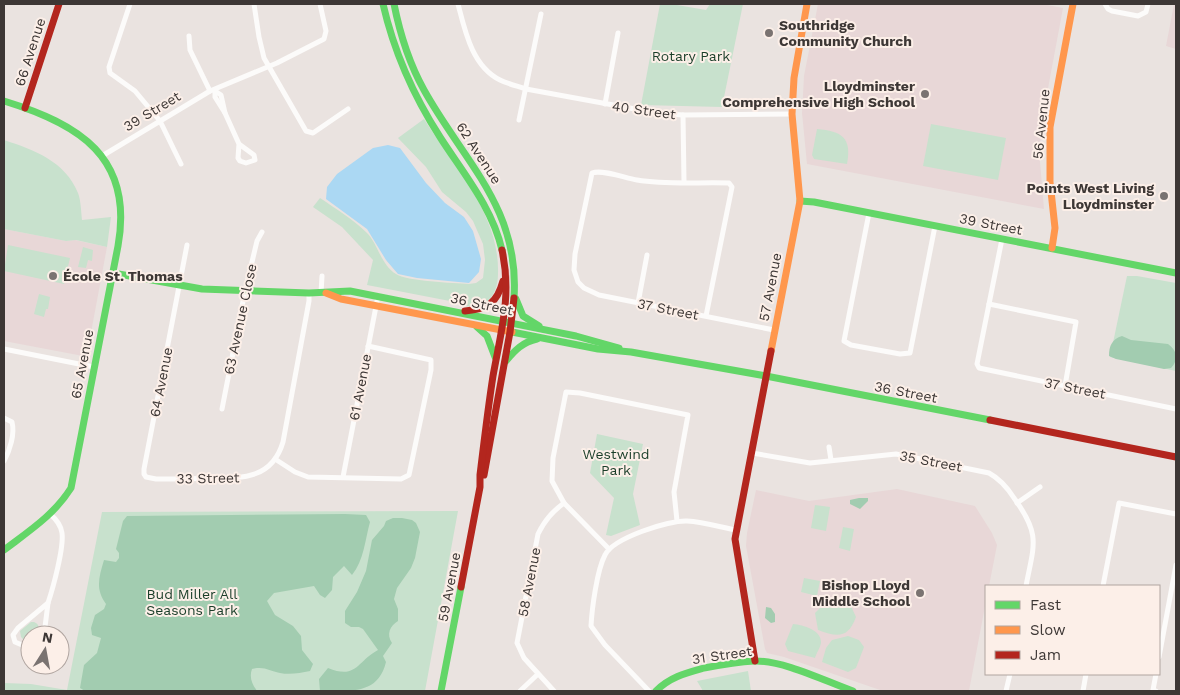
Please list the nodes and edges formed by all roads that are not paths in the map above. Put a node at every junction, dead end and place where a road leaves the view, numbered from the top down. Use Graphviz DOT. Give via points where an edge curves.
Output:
graph roads {
  1 [pos="58,4"];
  2 [pos="130,4"];
  3 [pos="254,4"];
  4 [pos="320,4"];
  5 [pos="383,4"];
  6 [pos="394,4"];
  7 [pos="458,4"];
  8 [pos="808,4"];
  9 [pos="1073,4"];
  10 [pos="1105,4"];
  11 [pos="1148,4"];
  12 [pos="541,14"];
  13 [pos="618,33"];
  14 [pos="189,36"];
  15 [pos="269,66"];
  16 [pos="526,89"];
  17 [pos="213,90"];
  18 [pos="4,101"];
  19 [pos="605,104"];
  20 [pos="25,108"];
  21 [pos="348,108"];
  22 [pos="792,114"];
  23 [pos="683,115"];
  24 [pos="519,120"];
  25 [pos="160,121"];
  26 [pos="238,144"];
  27 [pos="102,156"];
  28 [pos="181,164"];
  29 [pos="684,182"];
  30 [pos="800,201"];
  31 [pos="869,213"];
  32 [pos="935,226"];
  33 [pos="262,232"];
  34 [pos="1002,239"];
  35 [pos="187,245"];
  36 [pos="1052,248"];
  37 [pos="647,255"];
  38 [pos="113,273"];
  39 [pos="505,273"];
  40 [pos="1176,273"];
  41 [pos="322,276"];
  42 [pos="180,286"];
  43 [pos="245,290"];
  44 [pos="309,293"];
  45 [pos="323,293"];
  46 [pos="378,296"];
  47 [pos="515,296"];
  48 [pos="638,303"];
  49 [pos="989,304"];
  50 [pos="376,305"];
  51 [pos="450,310"];
  52 [pos="706,316"];
  53 [pos="504,321"];
  54 [pos="465,322"];
  55 [pos="512,323"];
  56 [pos="502,330"];
  57 [pos="774,330"];
  58 [pos="551,331"];
  59 [pos="511,332"];
  60 [pos="542,338"];
  61 [pos="368,346"];
  62 [pos="4,349"];
  63 [pos="631,352"];
  64 [pos="505,362"];
  65 [pos="496,363"];
  66 [pos="94,367"];
  67 [pos="766,376"];
  68 [pos="1065,386"];
  69 [pos="222,408"];
  70 [pos="1176,408"];
  71 [pos="4,418"];
  72 [pos="829,447"];
  73 [pos="752,453"];
  74 [pos="1176,457"];
  75 [pos="275,459"];
  76 [pos="831,460"];
  77 [pos="4,461"];
  78 [pos="146,477"];
  79 [pos="343,477"];
  80 [pos="480,487"];
  81 [pos="1040,487"];
  82 [pos="564,503"];
  83 [pos="1018,503"];
  84 [pos="50,514"];
  85 [pos="1176,514"];
  86 [pos="677,521"];
  87 [pos="736,530"];
  88 [pos="609,549"];
  89 [pos="4,550"];
  90 [pos="1176,565"];
  91 [pos="1175,582"];
  92 [pos="1026,585"];
  93 [pos="1103,585"];
  94 [pos="48,603"];
  95 [pos="22,625"];
  96 [pos="45,625"];
  97 [pos="20,626"];
  98 [pos="20,644"];
  99 [pos="1160,652"];
  100 [pos="755,660"];
  101 [pos="538,674"];
  102 [pos="1010,675"];
  103 [pos="1086,675"];
  104 [pos="1156,675"];
  105 [pos="1154,690"];
  106 [pos="441,691"];
  107 [pos="520,691"];
  108 [pos="554,691"];
  109 [pos="648,691"];
  110 [pos="656,691"];
  111 [pos="853,691"];
  112 [pos="1006,691"];
  113 [pos="1083,691"];
  1 -- 20 [label="street, 66 Avenue"];
  2 -- 25 [label="street" via="109,67 110,73 135,91"];
  3 -- 15 [label="street" via="264,58"];
  4 -- 15 [label="street, 39 Street" via="326,31 324,39"];
  5 -- 39 [label="street, 62 Avenue" via="394,46 410,86 490,215 500,243"];
  6 -- 47 [label="street, 62 Avenue" via="405,46 422,86 486,186 502,218 512,252"];
  7 -- 16 [label="street, 40 Street" via="472,49 482,66 499,80"];
  8 -- 22 [label="street, 57 Avenue" via="794,78"];
  9 -- 36 [label="street, 56 Avenue" via="1050,127 1050,182 1055,228"];
  10 -- 11 [label="street" via="1112,11 1138,16 1146,12"];
  12 -- 16 [label="street"];
  13 -- 19 [label="street"];
  14 -- 17 [label="street" via="190,50"];
  15 -- 17 [label="street, 39 Street"];
  15 -- 21 [label="street" via="306,131 313,133"];
  16 -- 19 [label="street, 40 Street"];
  16 -- 24 [label="street"];
  17 -- 25 [label="street, 39 Street"];
  17 -- 26 [label="street" via="221,95"];
  18 -- 20 [label="street"];
  19 -- 23 [label="street, 40 Street" via="658,114"];
  20 -- 27 [label="street" via="75,130"];
  22 -- 23 [label="street, 40 Street"];
  22 -- 30 [label="street, 57 Avenue"];
  23 -- 29 [label="street"];
  25 -- 27 [label="street, 39 Street"];
  25 -- 28 [label="street"];
  27 -- 38 [label="street, 65 Avenue" via="112,174 120,206"];
  29 -- 48 [label="street, 37 Street" via="658,183 596,171 590,178 575,254 574,270 578,282 591,292"];
  29 -- 52 [label="street" via="729,183 732,187"];
  30 -- 31 [label="street, 39 Street"];
  30 -- 57 [label="street, 57 Avenue"];
  31 -- 32 [label="street, 39 Street"];
  31 -- 32 [label="street" via="844,341 851,345 910,353"];
  32 -- 34 [label="street, 39 Street"];
  33 -- 43 [label="street, 63 Avenue Close" via="257,240"];
  34 -- 36 [label="street, 39 Street"];
  34 -- 49 [label="street"];
  35 -- 42 [label="street, 64 Avenue"];
  36 -- 40 [label="street, 39 Street"];
  37 -- 48 [label="street"];
  38 -- 42 [label="street, 36 Street"];
  38 -- 66 [label="street, 65 Avenue"];
  39 -- 51 [label="street" via="500,292 491,304 483,309"];
  39 -- 53 [label="street, 62 Avenue"];
  41 -- 45 [label="street"];
  42 -- 43 [label="street, 36 Street"];
  42 -- 78 [label="street, 64 Avenue" via="144,469"];
  43 -- 44 [label="street, 36 Street"];
  43 -- 69 [label="street, 63 Avenue Close"];
  44 -- 45 [label="street, 36 Street"];
  44 -- 75 [label="street" via="283,442"];
  45 -- 46 [label="street, 36 Street" via="350,291"];
  45 -- 50 [label="street, 36 Street"];
  46 -- 50 [label="street, 61 Avenue"];
  46 -- 51 [label="street, 36 Street"];
  47 -- 55 [label="street, 62 Avenue"];
  47 -- 58 [label="street" via="524,316"];
  48 -- 52 [label="street, 37 Street"];
  49 -- 68 [label="street" via="1076,322"];
  49 -- 68 [label="street, 37 Street" via="978,368"];
  50 -- 54 [label="street, 36 Street"];
  50 -- 61 [label="street, 61 Avenue"];
  51 -- 53 [label="street, 36 Street"];
  52 -- 57 [label="street, 37 Street"];
  53 -- 55 [label="street, 36 Street"];
  53 -- 56 [label="street, 59 Avenue"];
  54 -- 56 [label="street, 36 Street"];
  54 -- 65 [label="street" via="487,334"];
  55 -- 58 [label="street, 36 Street"];
  55 -- 59 [label="street, 59 Avenue"];
  56 -- 59 [label="street, 36 Street"];
  56 -- 65 [label="street, 59 Avenue"];
  57 -- 67 [label="street, 57 Avenue"];
  58 -- 63 [label="street, 36 Street"];
  59 -- 60 [label="street, 36 Street"];
  59 -- 64 [label="street, 59 Avenue"];
  60 -- 63 [label="street, 36 Street"];
  60 -- 64 [label="street" via="523,343"];
  61 -- 79 [label="street, 61 Avenue"];
  61 -- 79 [label="street" via="431,360 430,370 409,476"];
  62 -- 66 [label="street"];
  63 -- 67 [label="street, 36 Street"];
  64 -- 80 [label="street, 59 Avenue"];
  65 -- 80 [label="street, 59 Avenue"];
  66 -- 84 [label="street, 65 Avenue" via="71,488"];
  67 -- 73 [label="street, 57 Avenue"];
  67 -- 74 [label="street, 36 Street"];
  68 -- 70 [label="street, 37 Street"];
  71 -- 77 [label="street" via="12,422"];
  72 -- 76 [label="street"];
  73 -- 76 [label="street, 35 Street" via="810,463"];
  73 -- 87 [label="street, 57 Avenue"];
  75 -- 78 [label="street, 33 Street" via="259,472 243,478"];
  75 -- 79 [label="street" via="304,476"];
  76 -- 83 [label="street, 35 Street" via="896,454 980,471 996,477"];
  80 -- 106 [label="street, 59 Avenue"];
  81 -- 83 [label="street"];
  82 -- 86 [label="street" via="552,481 552,470 566,392 580,393 688,415 674,492"];
  82 -- 88 [label="street"];
  82 -- 101 [label="street, 58 Avenue" via="551,514 538,534 519,632 519,650"];
  83 -- 92 [label="street, 35 Street" via="1030,523 1034,538"];
  84 -- 89 [label="street, 65 Avenue"];
  84 -- 94 [label="street" via="61,529 62,540"];
  85 -- 93 [label="street" via="1119,503"];
  86 -- 87 [label="street"];
  86 -- 88 [label="street" via="635,534"];
  87 -- 100 [label="street, 57 Avenue" via="735,545"];
  88 -- 109 [label="street" via="602,565 591,626"];
  90 -- 91 [label="street"];
  91 -- 99 [label="street"];
  94 -- 95 [label="street"];
  94 -- 96 [label="street"];
  97 -- 98 [label="street" via="13,635 15,642"];
  100 -- 110 [label="street, 31 Street" via="681,674"];
  100 -- 111 [label="street, 31 Street"];
  101 -- 107 [label="street"];
  101 -- 108 [label="street, 58 Avenue"];
  102 -- 112 [label="street"];
  103 -- 113 [label="street"];
  104 -- 105 [label="street"];
}
